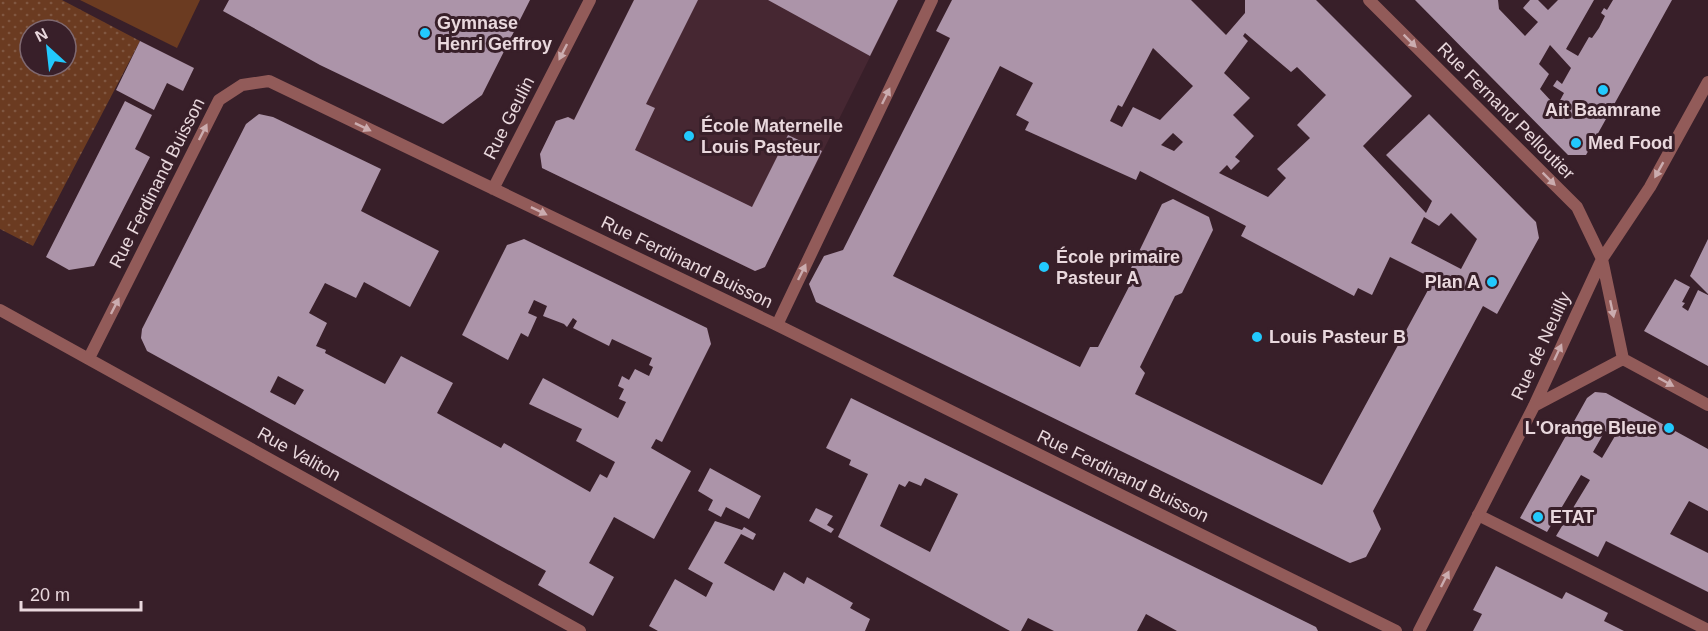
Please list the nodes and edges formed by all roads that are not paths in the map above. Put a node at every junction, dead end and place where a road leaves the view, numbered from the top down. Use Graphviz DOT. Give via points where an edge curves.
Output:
graph roads {
  1 [pos="590,0"];
  2 [pos="932,0"];
  3 [pos="1369,0"];
  4 [pos="1708,82"];
  5 [pos="493,189"];
  6 [pos="1602,259"];
  7 [pos="0,310"];
  8 [pos="777,325"];
  9 [pos="89,358"];
  10 [pos="1623,358"];
  11 [pos="1708,405"];
  12 [pos="1534,406"];
  13 [pos="1478,515"];
  14 [pos="1708,630"];
  15 [pos="580,631"];
  16 [pos="1396,631"];
  17 [pos="1419,631"];
  1 -- 5 [label="street, Rue Geulin, one-way"];
  8 -- 2 [label="street, one-way"];
  3 -- 6 [label="street, Rue Fernand Pelloutier, one-way" via="1577,207"];
  4 -- 6 [label="street, Rue de Neuilly, one-way" via="1650,187"];
  5 -- 8 [label="street, Rue Ferdinand Buisson, one-way"];
  9 -- 5 [label="street, Rue Ferdinand Buisson, one-way" via="219,100 242,85 269,81"];
  6 -- 10 [label="street, Rue Fernand Pelloutier, one-way"];
  12 -- 6 [label="street, Rue de Neuilly, one-way"];
  7 -- 9 [label="street, Rue Valiton"];
  8 -- 16 [label="street, Rue Ferdinand Buisson"];
  9 -- 15 [label="street, Rue Valiton"];
  10 -- 11 [label="street, one-way"];
  10 -- 12 [label="street"];
  12 -- 13 [label="street, Rue de Neuilly"];
  13 -- 14 [label="street"];
  17 -- 13 [label="street, Rue de Neuilly, one-way"];
}
